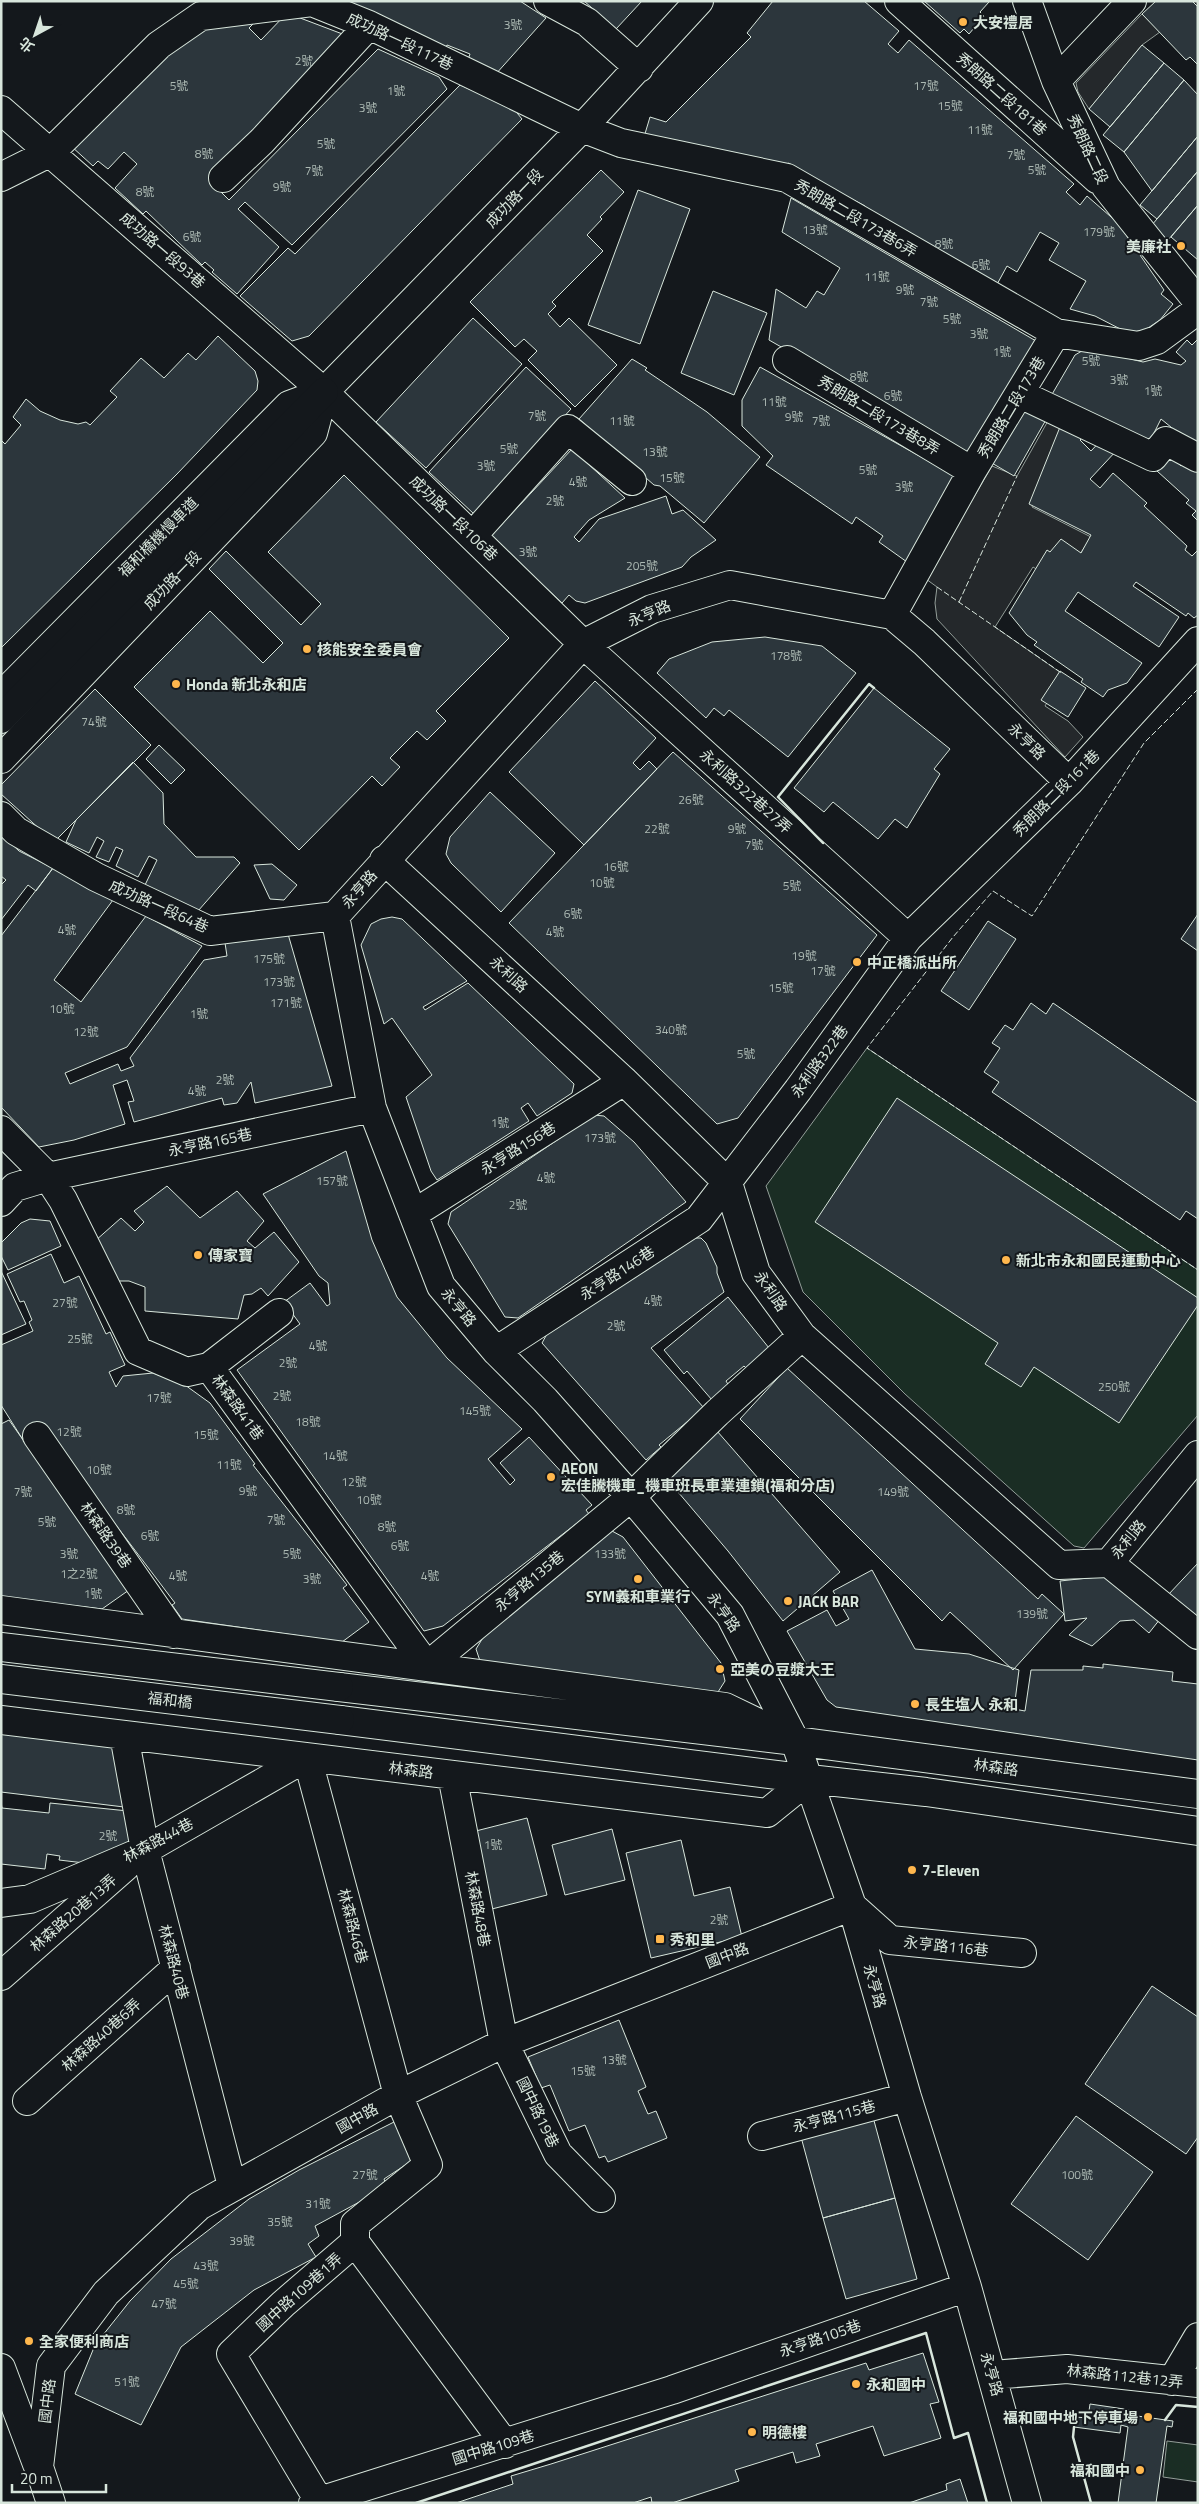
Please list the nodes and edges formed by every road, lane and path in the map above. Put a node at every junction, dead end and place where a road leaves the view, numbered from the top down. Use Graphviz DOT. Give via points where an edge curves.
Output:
graph roads {
  1 [pos="548,1"];
  2 [pos="699,1"];
  3 [pos="899,1"];
  4 [pos="1027,1"];
  5 [pos="1132,1"];
  6 [pos="369,25"];
  7 [pos="639,68"];
  8 [pos="1056,81"];
  9 [pos="1,110"];
  10 [pos="582,128"];
  11 [pos="51,152"];
  12 [pos="1,177"];
  13 [pos="223,178"];
  14 [pos="1106,187"];
  15 [pos="1198,302"];
  16 [pos="1198,310"];
  17 [pos="1056,333"];
  18 [pos="787,360"];
  19 [pos="324,392"];
  20 [pos="1020,394"];
  21 [pos="1198,458"];
  22 [pos="972,471"];
  23 [pos="632,481"];
  24 [pos="473,535"];
  25 [pos="892,615"];
  26 [pos="1198,642"];
  27 [pos="583,644"];
  28 [pos="1,672"];
  29 [pos="7,706"];
  30 [pos="1,759"];
  31 [pos="1069,782"];
  32 [pos="1,816"];
  33 [pos="384,860"];
  34 [pos="336,916"];
  35 [pos="908,938"];
  36 [pos="624,1081"];
  37 [pos="372,1108"];
  38 [pos="1,1130"];
  39 [pos="48,1177"];
  40 [pos="728,1183"];
  41 [pos="1,1202"];
  42 [pos="413,1214"];
  43 [pos="279,1313"];
  44 [pos="802,1336"];
  45 [pos="496,1351"];
  46 [pos="209,1367"];
  47 [pos="38,1436"];
  48 [pos="1198,1455"];
  49 [pos="631,1497"];
  50 [pos="1109,1562"];
  51 [pos="1,1610"];
  52 [pos="174,1634"];
  53 [pos="1198,1636"];
  54 [pos="1,1647"];
  55 [pos="427,1666"];
  56 [pos="1,1679"];
  57 [pos="1,1720"];
  58 [pos="124,1735"];
  59 [pos="795,1741"];
  60 [pos="307,1757"];
  61 [pos="452,1775"];
  62 [pos="809,1779"];
  63 [pos="1198,1794"];
  64 [pos="1198,1831"];
  65 [pos="145,1850"];
  66 [pos="1,1903"];
  67 [pos="852,1906"];
  68 [pos="1022,1953"];
  69 [pos="176,1968"];
  70 [pos="1,1976"];
  71 [pos="504,2043"];
  72 [pos="398,2094"];
  73 [pos="906,2097"];
  74 [pos="27,2101"];
  75 [pos="762,2136"];
  76 [pos="232,2186"];
  77 [pos="600,2198"];
  78 [pos="355,2242"];
  79 [pos="967,2286"];
  80 [pos="1198,2337"];
  81 [pos="1,2368"];
  82 [pos="992,2376"];
  83 [pos="1185,2382"];
  84 [pos="672,2390"];
  85 [pos="505,2444"];
  86 [pos="39,2467"];
  87 [pos="316,2502"];
  88 [pos="51,2503"];
  89 [pos="1027,2503"];
  1 -- 7 [label="street" via="587,22"];
  2 -- 7 [label="street, 成功路一段"];
  3 -- 14 [label="street, 秀朗路二段181巷"];
  4 -- 8 [label="street, 秀朗路二段"];
  5 -- 8 [label="street"];
  6 -- 10 [label="street, 成功路一段117巷"];
  6 -- 11 [label="street, 成功路一段117巷" via="312,2 202,16 159,45"];
  6 -- 13 [label="street" via="262,141"];
  7 -- 10 [label="street, 成功路一段"];
  8 -- 14 [label="street, 秀朗路二段"];
  9 -- 11 [label="street, 成功路一段93巷"];
  10 -- 17 [label="street, 秀朗路二段173巷6弄" via="621,143 787,178"];
  10 -- 19 [label="street, 成功路一段"];
  11 -- 12 [label="street, 成功路一段117巷"];
  11 -- 19 [label="street, 成功路一段93巷"];
  14 -- 15 [label="street, 秀朗路二段"];
  16 -- 17 [label="street" via="1157,340 1139,346"];
  17 -- 20 [label="street, 秀朗路二段173巷"];
  18 -- 22 [label="street, 秀朗路二段173巷8弄"];
  19 -- 24 [label="street, 成功路一段106巷"];
  19 -- 28 [label="street" via="280,396"];
  19 -- 29 [label="street"];
  19 -- 30 [label="street, 成功路一段" via="313,433"];
  20 -- 21 [label="street" via="1153,457 1166,441"];
  20 -- 22 [label="street, 秀朗路二段173巷"];
  22 -- 25 [label="street, 秀朗路二段173巷"];
  23 -- 24 [label="street" via="568,429"];
  24 -- 27 [label="street, 成功路一段106巷"];
  25 -- 27 [label="street, 永亨路" via="730,585 652,609"];
  25 -- 31 [label="street, 永亨路"];
  26 -- 31 [label="street, 秀朗路二段161巷"];
  27 -- 33 [label="street, 永亨路"];
  27 -- 35 [label="street, 永利路322巷27弄"];
  31 -- 35 [label="street, 秀朗路二段161巷"];
  32 -- 34 [label="street, 成功路一段64巷" via="16,831 96,878 210,931"];
  33 -- 34 [label="street, 永亨路"];
  33 -- 36 [label="street, 永利路"];
  34 -- 37 [label="street, 永亨路"];
  35 -- 40 [label="street, 永利路322巷"];
  36 -- 40 [label="street, 永利路"];
  36 -- 42 [label="street, 永亨路156巷"];
  37 -- 39 [label="street, 永亨路165巷"];
  37 -- 42 [label="street, 永亨路"];
  38 -- 39 [label="street, 林森路41巷"];
  39 -- 41 [label="street, 永亨路165巷" via="15,1187"];
  39 -- 46 [label="street, 林森路41巷" via="138,1351 187,1372"];
  40 -- 44 [label="street, 永利路" via="756,1273"];
  40 -- 45 [label="street, 永亨路146巷" via="699,1219"];
  42 -- 45 [label="street, 永亨路" via="441,1286"];
  43 -- 46 [label="street"];
  44 -- 49 [label="street, 永亨路135巷"];
  44 -- 50 [label="street, 永利路" via="1059,1565"];
  45 -- 49 [label="street, 永亨路" via="545,1400"];
  46 -- 55 [label="street, 林森路41巷"];
  47 -- 52 [label="street, 林森路39巷"];
  48 -- 50 [label="street, 永利路"];
  49 -- 55 [label="street, 永亨路135巷"];
  49 -- 59 [label="street, 永亨路" via="730,1615"];
  50 -- 53 [label="street"];
  51 -- 52 [label="street, 林森路"];
  52 -- 55 [label="street, 林森路"];
  54 -- 59 [label="street, 林森路"];
  55 -- 59 [label="street, 林森路" via="725,1707"];
  56 -- 62 [label="street, 福和橋"];
  57 -- 58 [label="street, 林森路"];
  58 -- 60 [label="street, 林森路"];
  58 -- 65 [label="street, 林森路40巷"];
  59 -- 62 [label="street, 永亨路"];
  59 -- 63 [label="street, 林森路"];
  60 -- 61 [label="street, 林森路"];
  60 -- 65 [label="street, 林森路44巷"];
  60 -- 72 [label="street, 林森路46巷"];
  61 -- 62 [label="street, 林森路" via="767,1813"];
  61 -- 71 [label="street, 林森路48巷"];
  62 -- 64 [label="street" via="926,1792"];
  62 -- 67 [label="street, 永亨路"];
  65 -- 66 [label="street, 林森路44巷" via="30,1899"];
  65 -- 69 [label="street, 林森路40巷"];
  65 -- 70 [label="street, 林森路20巷13弄"];
  67 -- 68 [label="street, 永亨路116巷" via="890,1940"];
  67 -- 71 [label="street, 國中路"];
  67 -- 73 [label="street, 永亨路"];
  69 -- 74 [label="street, 林森路40巷6弄"];
  69 -- 76 [label="street, 林森路40巷"];
  71 -- 72 [label="street, 國中路"];
  71 -- 77 [label="street, 國中路19巷" via="558,2154"];
  72 -- 76 [label="street, 國中路"];
  72 -- 78 [label="street, 國中路109巷1弄" via="428,2165 355,2224"];
  73 -- 75 [label="street, 永亨路115巷"];
  73 -- 79 [label="street, 永亨路"];
  76 -- 86 [label="street, 國中路" via="199,2206 106,2293 51,2366"];
  78 -- 85 [label="street"];
  78 -- 87 [label="street, 國中路109巷1弄" via="231,2354"];
  79 -- 82 [label="street, 永亨路"];
  79 -- 84 [label="street, 永亨路105巷"];
  80 -- 83 [label="street"];
  81 -- 86 [label="street"];
  82 -- 83 [label="street, 林森路112巷12弄" via="1067,2369"];
  82 -- 89 [label="street, 永亨路"];
  84 -- 85 [label="street, 國中路109巷"];
  85 -- 87 [label="street, 國中路109巷"];
  86 -- 88 [label="street, 國中路"];
}
